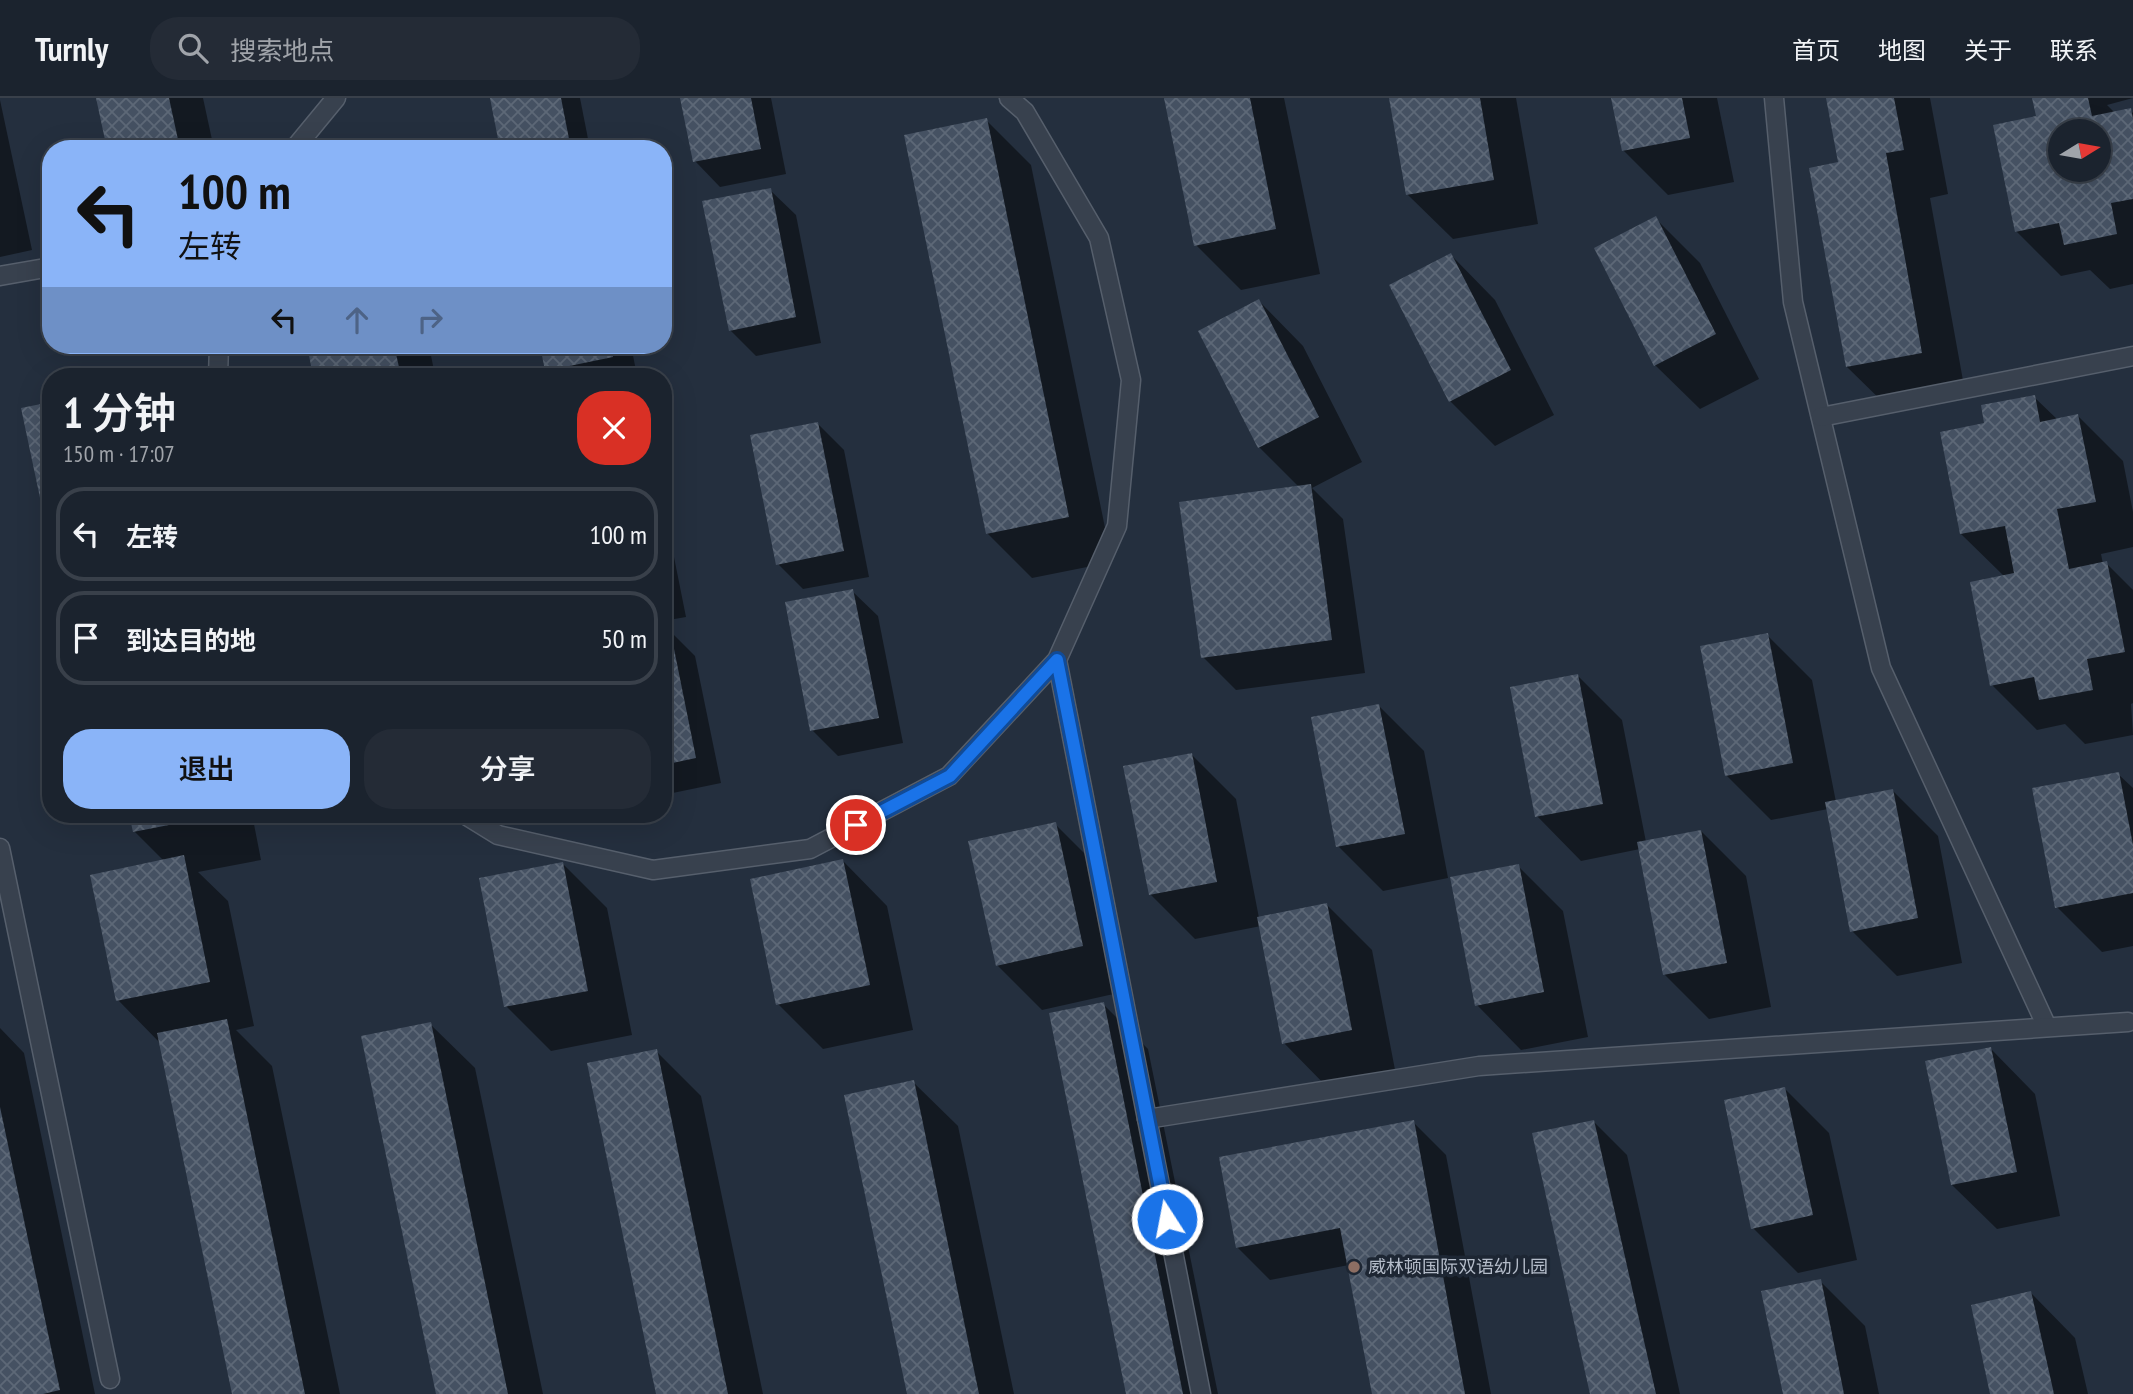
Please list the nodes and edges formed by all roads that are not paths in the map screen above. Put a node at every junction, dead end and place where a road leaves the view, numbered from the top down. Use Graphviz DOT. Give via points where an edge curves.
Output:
graph roads {
  1 [pos="336,98"];
  2 [pos="1009,98"];
  3 [pos="1773,98"];
  4 [pos="301,140"];
  5 [pos="42,269"];
  6 [pos="0,276"];
  7 [pos="2133,356"];
  8 [pos="1821,417"];
  9 [pos="1057,660"];
  10 [pos="479,823"];
  11 [pos="0,848"];
  12 [pos="2128,1022"];
  13 [pos="2047,1027"];
  14 [pos="1147,1119"];
  15 [pos="110,1379"];
  16 [pos="1201,1394"];
  1 -- 4 [label="lane"];
  2 -- 9 [label="lane" via="1025,112 1099,238 1131,380 1116,526"];
  3 -- 8 [label="lane" via="1793,302"];
  5 -- 6 [label="lane"];
  7 -- 8 [label="lane"];
  8 -- 13 [label="lane" via="1881,668"];
  9 -- 10 [label="lane" via="950,776 810,849 653,870 498,835"];
  9 -- 14 [label="lane"];
  11 -- 15 [label="lane"];
  12 -- 13 [label="lane"];
  13 -- 14 [label="lane" via="1479,1066"];
  14 -- 16 [label="lane"];
}
